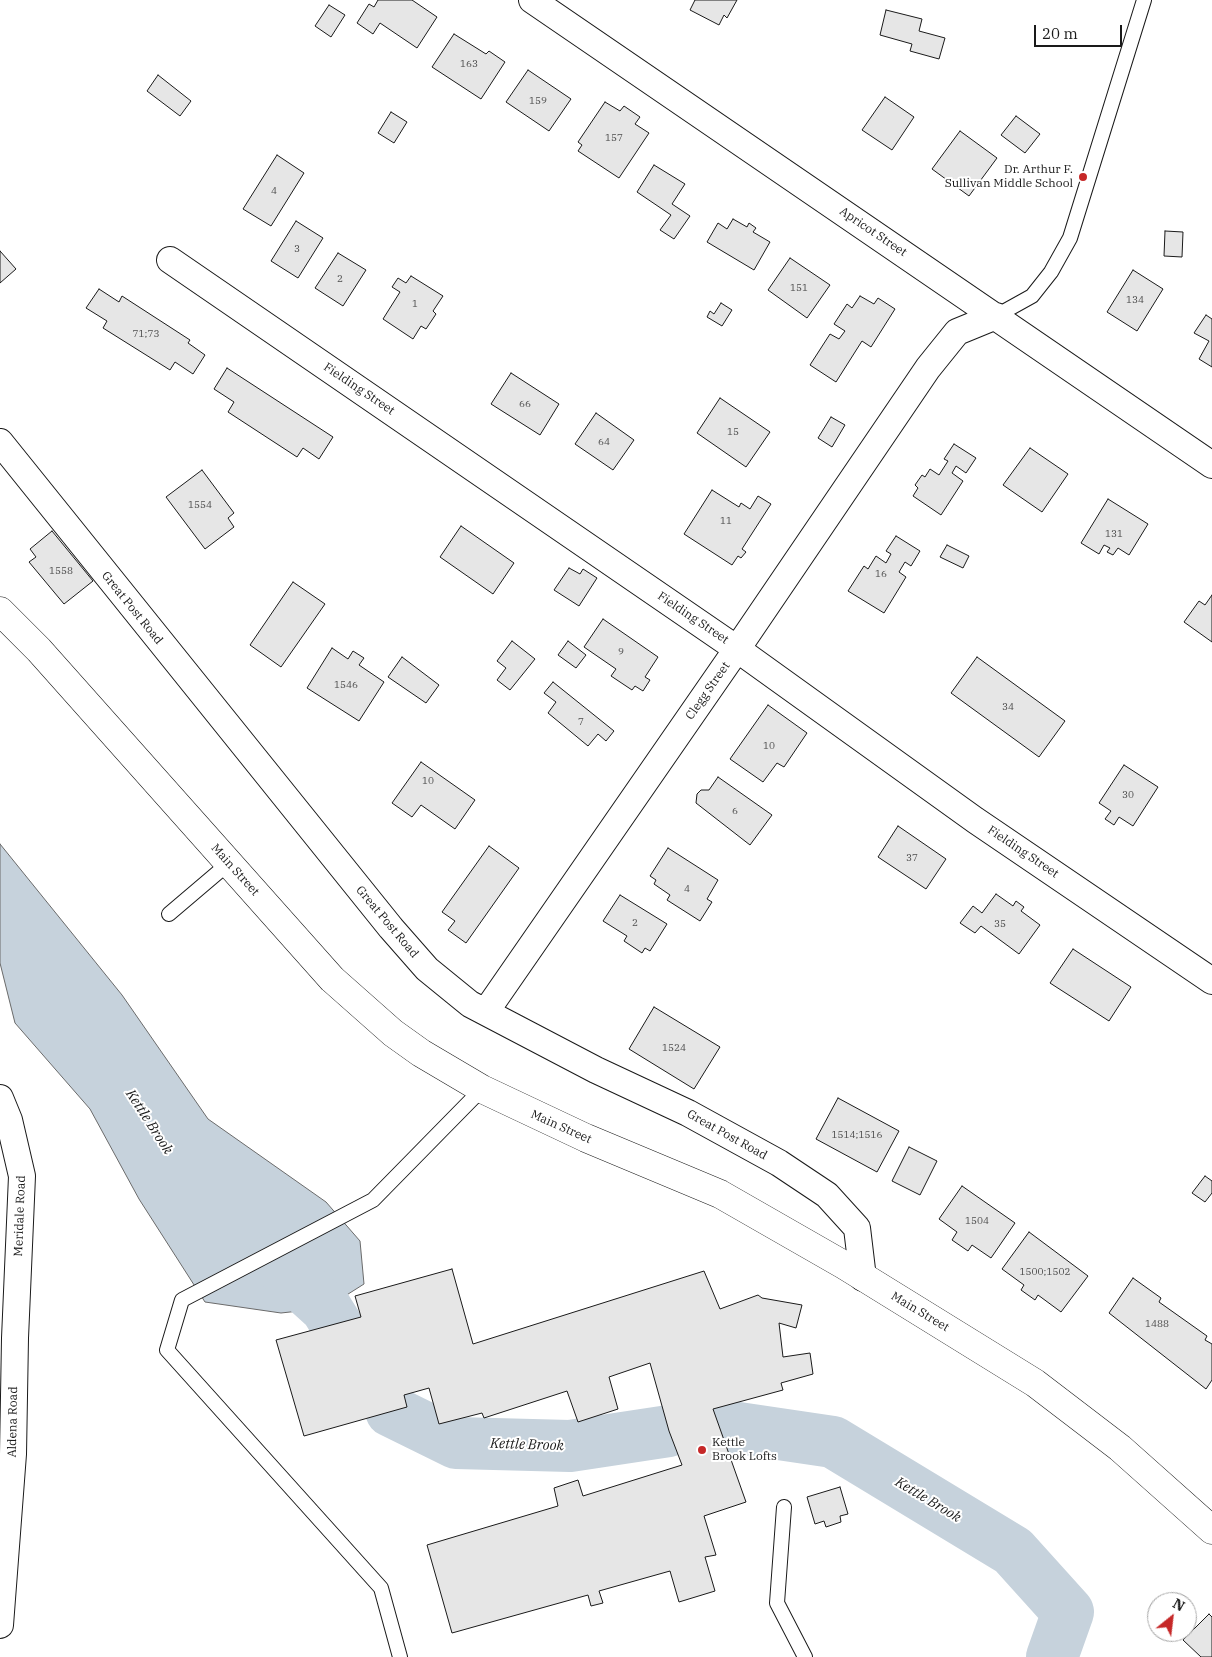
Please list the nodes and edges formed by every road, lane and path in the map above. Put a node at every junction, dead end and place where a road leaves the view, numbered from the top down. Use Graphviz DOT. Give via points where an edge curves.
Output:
graph roads {
  1 [pos="532,0"];
  2 [pos="1144,0"];
  3 [pos="170,260"];
  4 [pos="996,316"];
  5 [pos="0,442"];
  6 [pos="1212,465"];
  7 [pos="0,611"];
  8 [pos="737,649"];
  9 [pos="229,863"];
  10 [pos="169,914"];
  11 [pos="1212,981"];
  12 [pos="486,1010"];
  13 [pos="482,1089"];
  14 [pos="0,1098"];
  15 [pos="863,1278"];
  16 [pos="15,1338"];
  17 [pos="784,1507"];
  18 [pos="1212,1530"];
  19 [pos="0,1625"];
  20 [pos="400,1657"];
  21 [pos="806,1657"];
  1 -- 4 [label="street, Apricot Street"];
  2 -- 4 [label="lane" via="1070,238 1051,272 1032,296"];
  3 -- 8 [label="street, Fielding Street"];
  4 -- 6 [label="street, Apricot Street"];
  4 -- 8 [label="street, Clegg Street" via="957,332 928,368"];
  5 -- 12 [label="street, Great Post Road" via="415,956 458,995"];
  7 -- 9 [label="highway, Main Street" via="39,650"];
  8 -- 11 [label="street, Fielding Street" via="975,820"];
  8 -- 12 [label="street, Clegg Street"];
  9 -- 10 [label="lane"];
  9 -- 13 [label="highway, Main Street" via="332,979 372,1016 421,1053"];
  12 -- 15 [label="street, Great Post Road" via="596,1070 688,1113 778,1163 827,1195 858,1228"];
  13 -- 15 [label="highway, Main Street" via="586,1138 720,1194"];
  13 -- 20 [label="lane" via="373,1200 182,1300 168,1350 380,1588"];
  14 -- 16 [label="street, Meridale Road" via="10,1120 22,1176"];
  15 -- 18 [label="highway, Main Street" via="1050,1393 1120,1448"];
  16 -- 19 [label="street, Aldena Road" via="13,1454"];
  17 -- 21 [label="lane" via="777,1603"];
}
